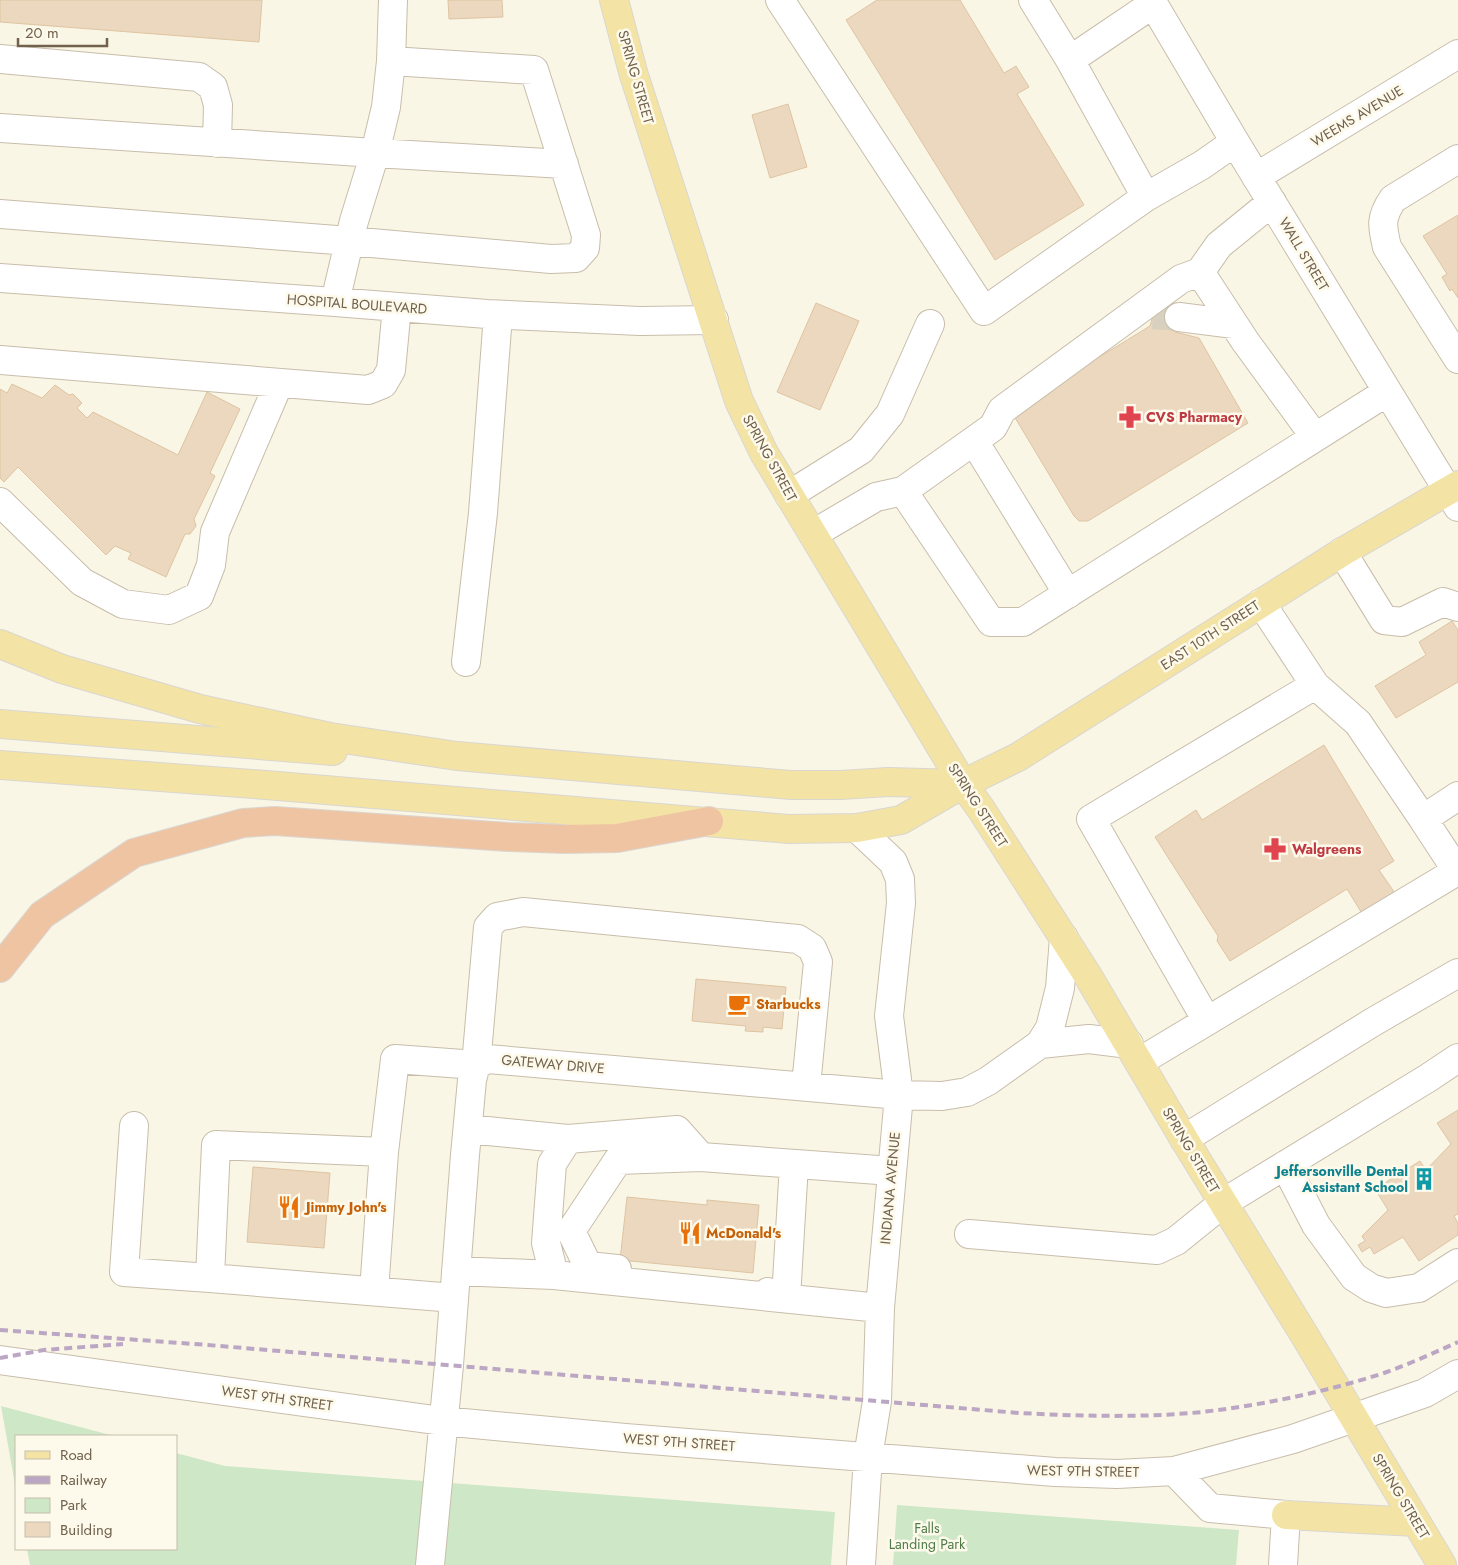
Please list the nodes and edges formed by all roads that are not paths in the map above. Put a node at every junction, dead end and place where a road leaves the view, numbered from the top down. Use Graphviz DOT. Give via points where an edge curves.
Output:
graph roads {
  1 [pos="393,0"];
  2 [pos="614,0"];
  3 [pos="780,0"];
  4 [pos="1033,0"];
  5 [pos="1152,2"];
  6 [pos="0,59"];
  7 [pos="1070,60"];
  8 [pos="391,61"];
  9 [pos="1455,65"];
  10 [pos="0,128"];
  11 [pos="1236,142"];
  12 [pos="216,143"];
  13 [pos="375,153"];
  14 [pos="1458,159"];
  15 [pos="564,164"];
  16 [pos="1256,177"];
  17 [pos="1146,197"];
  18 [pos="1272,202"];
  19 [pos="0,214"];
  20 [pos="349,241"];
  21 [pos="1200,272"];
  22 [pos="0,278"];
  23 [pos="335,302"];
  24 [pos="397,307"];
  25 [pos="498,315"];
  26 [pos="1154,316"];
  27 [pos="714,320"];
  28 [pos="930,324"];
  29 [pos="1234,324"];
  30 [pos="1458,359"];
  31 [pos="0,360"];
  32 [pos="279,383"];
  33 [pos="1387,392"];
  34 [pos="1315,437"];
  35 [pos="974,441"];
  36 [pos="903,491"];
  37 [pos="1455,494"];
  38 [pos="789,495"];
  39 [pos="0,502"];
  40 [pos="813,534"];
  41 [pos="1342,552"];
  42 [pos="1068,594"];
  43 [pos="1261,603"];
  44 [pos="1458,607"];
  45 [pos="0,644"];
  46 [pos="466,662"];
  47 [pos="1315,685"];
  48 [pos="0,724"];
  49 [pos="457,756"];
  50 [pos="0,765"];
  51 [pos="964,784"];
  52 [pos="1458,796"];
  53 [pos="1423,818"];
  54 [pos="708,822"];
  55 [pos="857,828"];
  56 [pos="1064,938"];
  57 [pos="0,968"];
  58 [pos="1458,973"];
  59 [pos="1208,1021"];
  60 [pos="1040,1044"];
  61 [pos="1134,1053"];
  62 [pos="1458,1058"];
  63 [pos="476,1065"];
  64 [pos="806,1086"];
  65 [pos="898,1095"];
  66 [pos="134,1126"];
  67 [pos="468,1129"];
  68 [pos="568,1139"];
  69 [pos="1184,1139"];
  70 [pos="384,1152"];
  71 [pos="701,1157"];
  72 [pos="794,1164"];
  73 [pos="1285,1165"];
  74 [pos="892,1170"];
  75 [pos="1223,1203"];
  76 [pos="969,1234"];
  77 [pos="1458,1263"];
  78 [pos="456,1271"];
  79 [pos="554,1275"];
  80 [pos="210,1278"];
  81 [pos="374,1291"];
  82 [pos="454,1298"];
  83 [pos="786,1298"];
  84 [pos="880,1308"];
  85 [pos="0,1360"];
  86 [pos="1458,1374"];
  87 [pos="1354,1417"];
  88 [pos="442,1422"];
  89 [pos="868,1457"];
  90 [pos="1174,1471"];
  91 [pos="1286,1515"];
  92 [pos="1416,1522"];
  93 [pos="430,1565"];
  94 [pos="861,1565"];
  95 [pos="1283,1565"];
  96 [pos="1442,1565"];
  1 -- 8 [label="street"];
  2 -- 27 [label="main road, SPRING STREET" via="633,72"];
  3 -- 17 [label="street" via="984,311"];
  4 -- 7 [label="street"];
  5 -- 7 [label="street"];
  5 -- 11 [label="street, WALL STREET"];
  6 -- 12 [label="street" via="199,76 213,87 218,105"];
  7 -- 17 [label="street"];
  8 -- 13 [label="street" via="386,107"];
  8 -- 15 [label="street" via="534,70"];
  9 -- 16 [label="street, WEEMS AVENUE"];
  10 -- 12 [label="street"];
  11 -- 16 [label="street, WALL STREET"];
  11 -- 17 [label="street"];
  12 -- 13 [label="street"];
  13 -- 15 [label="street"];
  13 -- 20 [label="street"];
  14 -- 30 [label="street" via="1393,199 1386,209 1382,226 1387,247"];
  15 -- 20 [label="street" via="586,235 584,248 576,258 551,259"];
  16 -- 18 [label="street, WALL STREET"];
  18 -- 21 [label="street" via="1219,245"];
  18 -- 33 [label="street, WALL STREET"];
  19 -- 20 [label="street"];
  20 -- 23 [label="street"];
  21 -- 26 [label="street" via="1181,279"];
  21 -- 29 [label="street"];
  22 -- 23 [label="street, HOSPITAL BOULEVARD"];
  23 -- 24 [label="street, HOSPITAL BOULEVARD"];
  24 -- 25 [label="street, HOSPITAL BOULEVARD"];
  24 -- 32 [label="street" via="391,370 383,384 368,390"];
  25 -- 27 [label="street, HOSPITAL BOULEVARD" via="640,321"];
  25 -- 46 [label="street" via="484,513"];
  26 -- 29 [label="street"];
  26 -- 35 [label="street" via="1002,410 993,427"];
  27 -- 38 [label="main road, SPRING STREET" via="739,401"];
  28 -- 38 [label="street" via="890,414 861,450"];
  29 -- 34 [label="street"];
  31 -- 32 [label="street"];
  32 -- 39 [label="street" via="215,532 212,565 199,596 169,610 123,604 82,582"];
  33 -- 34 [label="street"];
  33 -- 37 [label="street, WALL STREET"];
  34 -- 42 [label="street"];
  35 -- 36 [label="street"];
  35 -- 42 [label="street"];
  36 -- 40 [label="street" via="876,497"];
  36 -- 42 [label="street" via="991,622 1023,622"];
  37 -- 41 [label="main road, EAST 10TH STREET"];
  38 -- 40 [label="main road, SPRING STREET"];
  40 -- 51 [label="main road, SPRING STREET"];
  41 -- 43 [label="main road, EAST 10TH STREET"];
  41 -- 44 [label="street" via="1384,620 1402,622 1443,602"];
  43 -- 47 [label="street"];
  43 -- 51 [label="main road, EAST 10TH STREET" via="1018,757"];
  45 -- 49 [label="main road" via="62,669 200,709 330,737"];
  47 -- 53 [label="street" via="1358,723"];
  47 -- 59 [label="street" via="1090,818"];
  48 -- 49 [label="main road" via="311,750"];
  49 -- 51 [label="main road" via="791,786 888,782"];
  50 -- 54 [label="main road, EAST 10TH STREET"];
  51 -- 55 [label="main road, EAST 10TH STREET" via="901,820"];
  51 -- 56 [label="main road, SPRING STREET"];
  52 -- 53 [label="street"];
  53 -- 59 [label="street" via="1457,871"];
  54 -- 55 [label="main road, EAST 10TH STREET" via="789,829"];
  54 -- 57 [label="highway" via="617,838 565,839 275,821 243,823 134,853 42,915"];
  55 -- 65 [label="street, INDIANA AVENUE" via="894,862 900,879 901,903 889,1016"];
  56 -- 60 [label="street" via="1060,988 1050,1028"];
  56 -- 61 [label="main road, SPRING STREET"];
  58 -- 69 [label="street"];
  59 -- 61 [label="street"];
  60 -- 61 [label="street" via="1089,1039"];
  60 -- 65 [label="street, GATEWAY DRIVE" via="988,1081 966,1092 942,1096"];
  61 -- 69 [label="main road, SPRING STREET"];
  62 -- 73 [label="street"];
  63 -- 64 [label="street, GATEWAY DRIVE" via="487,1059"];
  63 -- 64 [label="street" via="488,928 497,917 523,912 798,939 812,948 818,962"];
  63 -- 67 [label="street"];
  63 -- 70 [label="street, GATEWAY DRIVE" via="394,1059"];
  64 -- 65 [label="street, GATEWAY DRIVE"];
  65 -- 74 [label="street, INDIANA AVENUE"];
  66 -- 80 [label="street" via="124,1272"];
  67 -- 68 [label="street"];
  67 -- 78 [label="street"];
  68 -- 71 [label="street" via="677,1130"];
  68 -- 79 [label="street" via="552,1164 546,1243"];
  69 -- 75 [label="main road, SPRING STREET"];
  70 -- 80 [label="street" via="216,1145"];
  70 -- 81 [label="street"];
  71 -- 72 [label="street"];
  71 -- 83 [label="street" via="618,1160 571,1231 588,1266 744,1283"];
  72 -- 74 [label="street"];
  72 -- 83 [label="street"];
  73 -- 75 [label="street"];
  73 -- 77 [label="street" via="1316,1225 1354,1276 1371,1288 1386,1293 1419,1288"];
  74 -- 84 [label="street, INDIANA AVENUE"];
  75 -- 76 [label="street" via="1176,1240 1157,1250"];
  75 -- 87 [label="main road, SPRING STREET"];
  78 -- 79 [label="street"];
  78 -- 82 [label="street"];
  79 -- 83 [label="street"];
  80 -- 81 [label="street"];
  81 -- 82 [label="street"];
  82 -- 88 [label="street"];
  83 -- 84 [label="street"];
  84 -- 89 [label="street, INDIANA AVENUE" via="877,1401"];
  85 -- 88 [label="street, WEST 9TH STREET"];
  86 -- 87 [label="street, WEST 9TH STREET" via="1425,1393"];
  87 -- 90 [label="street, WEST 9TH STREET" via="1268,1447"];
  87 -- 92 [label="main road, SPRING STREET"];
  88 -- 89 [label="street, WEST 9TH STREET"];
  88 -- 93 [label="street"];
  89 -- 90 [label="street, WEST 9TH STREET" via="1055,1472 1117,1474"];
  89 -- 94 [label="street, INDIANA AVENUE"];
  90 -- 91 [label="street" via="1210,1508"];
  91 -- 92 [label="main road"];
  91 -- 95 [label="street"];
  92 -- 96 [label="main road, SPRING STREET"];
}
